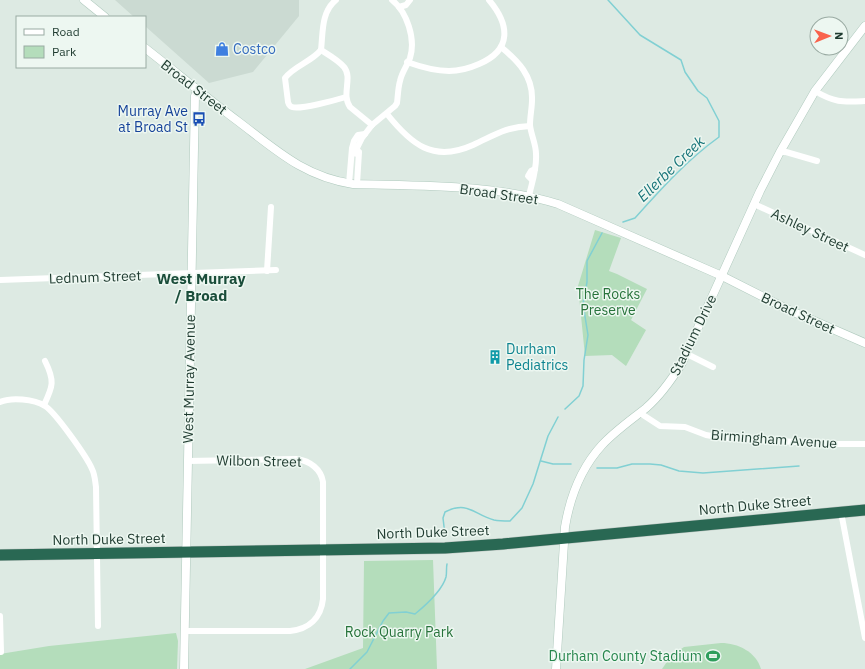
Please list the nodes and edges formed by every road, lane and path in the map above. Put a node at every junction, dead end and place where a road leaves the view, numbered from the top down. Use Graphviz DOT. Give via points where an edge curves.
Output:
graph roads {
  1 [pos="84,0"];
  2 [pos="336,0"];
  3 [pos="392,0"];
  4 [pos="410,0"];
  5 [pos="489,0"];
  6 [pos="399,7"];
  7 [pos="104,16"];
  8 [pos="865,26"];
  9 [pos="501,47"];
  10 [pos="146,49"];
  11 [pos="321,50"];
  12 [pos="407,62"];
  13 [pos="197,90"];
  14 [pos="816,91"];
  15 [pos="346,97"];
  16 [pos="865,101"];
  17 [pos="387,114"];
  18 [pos="372,125"];
  19 [pos="530,126"];
  20 [pos="365,134"];
  21 [pos="780,152"];
  22 [pos="356,154"];
  23 [pos="817,161"];
  24 [pos="353,184"];
  25 [pos="529,196"];
  26 [pos="754,204"];
  27 [pos="271,207"];
  28 [pos="865,255"];
  29 [pos="276,270"];
  30 [pos="267,271"];
  31 [pos="190,273"];
  32 [pos="722,276"];
  33 [pos="0,280"];
  34 [pos="865,341"];
  35 [pos="687,354"];
  36 [pos="45,361"];
  37 [pos="713,367"];
  38 [pos="0,402"];
  39 [pos="44,405"];
  40 [pos="640,413"];
  41 [pos="865,444"];
  42 [pos="187,461"];
  43 [pos="865,510"];
  44 [pos="841,512"];
  45 [pos="564,539"];
  46 [pos="323,550"];
  47 [pos="186,553"];
  48 [pos="96,554"];
  49 [pos="0,555"];
  50 [pos="0,616"];
  51 [pos="98,626"];
  52 [pos="185,631"];
  53 [pos="865,638"];
  54 [pos="1,652"];
  55 [pos="184,669"];
  56 [pos="556,669"];
  1 -- 7 [label="street"];
  2 -- 11 [label="street" via="326,12"];
  3 -- 6 [label="street"];
  4 -- 6 [label="street" via="406,5"];
  5 -- 9 [label="street" via="504,27"];
  6 -- 12 [label="street" via="410,35 411,51"];
  8 -- 14 [label="street, Stadium Drive"];
  9 -- 12 [label="street" via="489,59 455,70 433,70"];
  9 -- 19 [label="street" via="522,66 529,79 532,96"];
  10 -- 13 [label="street, Broad Street"];
  11 -- 15 [label="street" via="347,72"];
  11 -- 15 [label="street" via="285,78 289,105 294,108"];
  12 -- 17 [label="street" via="399,82 397,103"];
  13 -- 24 [label="street, Broad Street" via="298,166 321,177"];
  13 -- 31 [label="street, West Murray Avenue" via="194,96"];
  14 -- 16 [label="street" via="838,101"];
  14 -- 21 [label="street, Stadium Drive"];
  15 -- 18 [label="street" via="350,107"];
  17 -- 18 [label="street"];
  17 -- 19 [label="street" via="399,130 416,144 441,152 465,148 509,128"];
  18 -- 20 [label="street"];
  19 -- 25 [label="street" via="536,152 535,174"];
  20 -- 22 [label="street" via="365,141"];
  20 -- 22 [label="street" via="358,135"];
  21 -- 23 [label="street"];
  21 -- 26 [label="street, Stadium Drive"];
  22 -- 24 [label="street"];
  24 -- 25 [label="street, Broad Street" via="470,188"];
  25 -- 32 [label="street, Broad Street" via="558,204"];
  26 -- 28 [label="street, Ashley Street"];
  26 -- 32 [label="street, Stadium Drive"];
  27 -- 30 [label="street"];
  29 -- 30 [label="street, Lednum Street"];
  30 -- 31 [label="street, Lednum Street"];
  31 -- 33 [label="street, Lednum Street"];
  31 -- 42 [label="street, West Murray Avenue"];
  32 -- 34 [label="street, Broad Street" via="789,310"];
  32 -- 35 [label="street, Stadium Drive"];
  35 -- 37 [label="street"];
  35 -- 40 [label="street, Stadium Drive" via="667,385"];
  36 -- 39 [label="street" via="52,380 51,392"];
  38 -- 39 [label="street" via="17,399"];
  39 -- 48 [label="street" via="63,426 94,473"];
  40 -- 41 [label="street, Birmingham Avenue" via="660,426 686,427 722,438"];
  40 -- 45 [label="street, Stadium Drive" via="607,440 586,467 572,496"];
  42 -- 46 [label="street, Wilbon Street" via="297,459 312,464 323,482"];
  42 -- 47 [label="street, West Murray Avenue"];
  43 -- 44 [label="highway, North Duke Street"];
  44 -- 45 [label="highway, North Duke Street"];
  44 -- 53 [label="street"];
  45 -- 46 [label="highway, North Duke Street" via="445,548"];
  45 -- 56 [label="street, Stadium Drive"];
  46 -- 47 [label="highway, North Duke Street"];
  46 -- 52 [label="street, Wilbon Street" via="322,607 310,625 290,631"];
  47 -- 48 [label="highway, North Duke Street"];
  47 -- 52 [label="street, West Murray Avenue"];
  48 -- 49 [label="highway, North Duke Street"];
  48 -- 51 [label="street"];
  50 -- 54 [label="street"];
  52 -- 55 [label="street, West Murray Avenue"];
}
